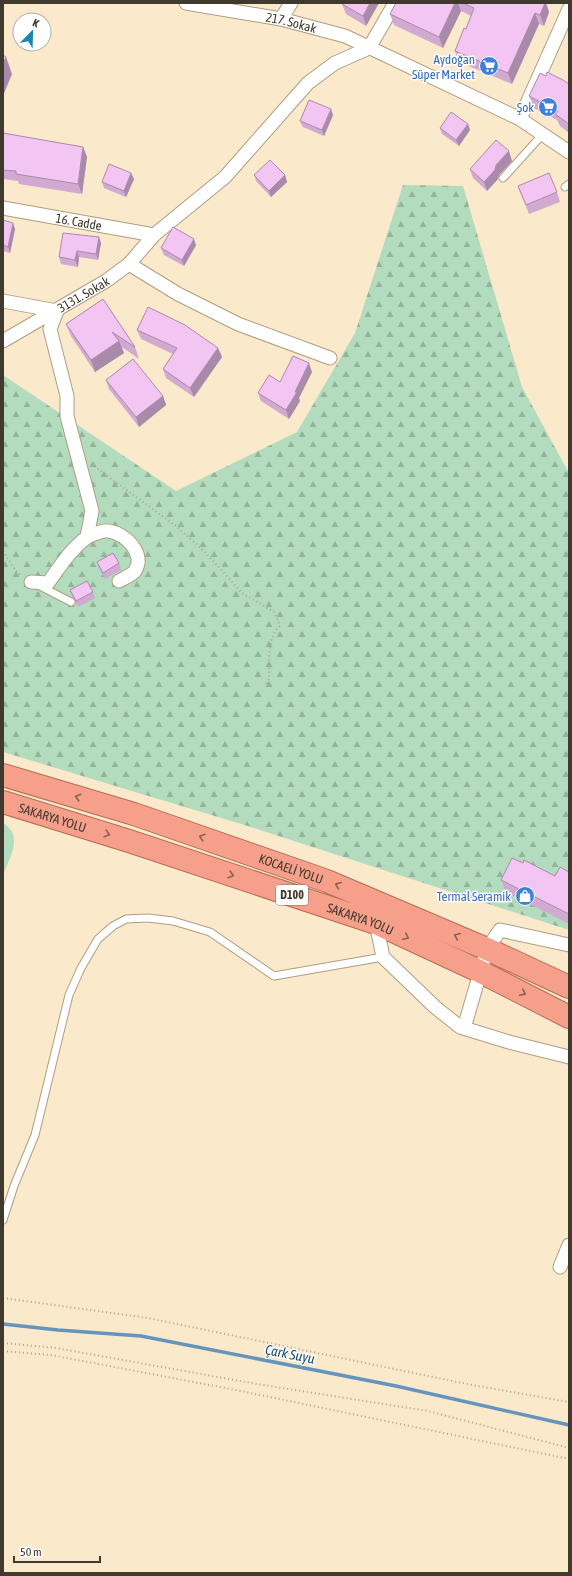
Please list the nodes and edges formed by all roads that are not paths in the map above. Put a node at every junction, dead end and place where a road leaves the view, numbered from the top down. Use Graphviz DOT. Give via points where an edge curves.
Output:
graph roads {
  1 [pos="186,3"];
  2 [pos="291,3"];
  3 [pos="395,3"];
  4 [pos="566,7"];
  5 [pos="281,19"];
  6 [pos="369,48"];
  7 [pos="520,119"];
  8 [pos="543,134"];
  9 [pos="569,152"];
  10 [pos="503,178"];
  11 [pos="3,208"];
  12 [pos="154,234"];
  13 [pos="129,264"];
  14 [pos="3,301"];
  15 [pos="57,311"];
  16 [pos="3,341"];
  17 [pos="330,358"];
  18 [pos="87,538"];
  19 [pos="119,581"];
  20 [pos="30,582"];
  21 [pos="71,602"];
  22 [pos="3,775"];
  23 [pos="3,802"];
  24 [pos="376,922"];
  25 [pos="569,945"];
  26 [pos="487,949"];
  27 [pos="383,957"];
  28 [pos="479,971"];
  29 [pos="569,987"];
  30 [pos="569,1017"];
  31 [pos="464,1028"];
  32 [pos="569,1057"];
  33 [pos="3,1220"];
  34 [pos="569,1245"];
  35 [pos="560,1267"];
  1 -- 5 [label="street, 217. Sokak"];
  2 -- 5 [label="street"];
  3 -- 6 [label="street"];
  4 -- 7 [label="street"];
  5 -- 6 [label="street, 217. Sokak" via="345,36"];
  6 -- 7 [label="street, 217. Sokak"];
  6 -- 12 [label="street, 3131. Sokak" via="335,63 308,83 225,177"];
  7 -- 8 [label="street, 217. Sokak"];
  8 -- 9 [label="street, 217. Sokak"];
  8 -- 10 [label="lane"];
  11 -- 12 [label="street, 16. Cadde"];
  12 -- 13 [label="street, 3131. Sokak"];
  13 -- 15 [label="street, 3131. Sokak"];
  13 -- 17 [label="street" via="178,294 238,324"];
  14 -- 15 [label="street"];
  15 -- 16 [label="street, 3131. Sokak"];
  15 -- 18 [label="street" via="50,329 65,389 67,416 92,511"];
  18 -- 19 [label="street" via="109,531 125,538 136,550 139,562 134,572"];
  18 -- 20 [label="street" via="65,560 48,583"];
  20 -- 21 [label="lane"];
  26 -- 22 [label="highway, KOCAELİ YOLU / D100, one-way" via="328,881 134,814"];
  23 -- 24 [label="highway, SAKARYA YOLU / D100, one-way"];
  24 -- 27 [label="street"];
  24 -- 28 [label="highway, SAKARYA YOLU / D100, one-way"];
  25 -- 26 [label="street" via="500,930"];
  26 -- 28 [label="street"];
  26 -- 29 [label="highway, KOCAELİ YOLU / D100"];
  27 -- 31 [label="street" via="435,1007"];
  27 -- 33 [label="lane" via="274,976 210,932 173,921 148,918 126,919 113,926 98,939 69,995 35,1135"];
  28 -- 30 [label="highway, SAKARYA YOLU / D100, one-way"];
  28 -- 31 [label="street"];
  31 -- 32 [label="street"];
  34 -- 35 [label="street"];
}
